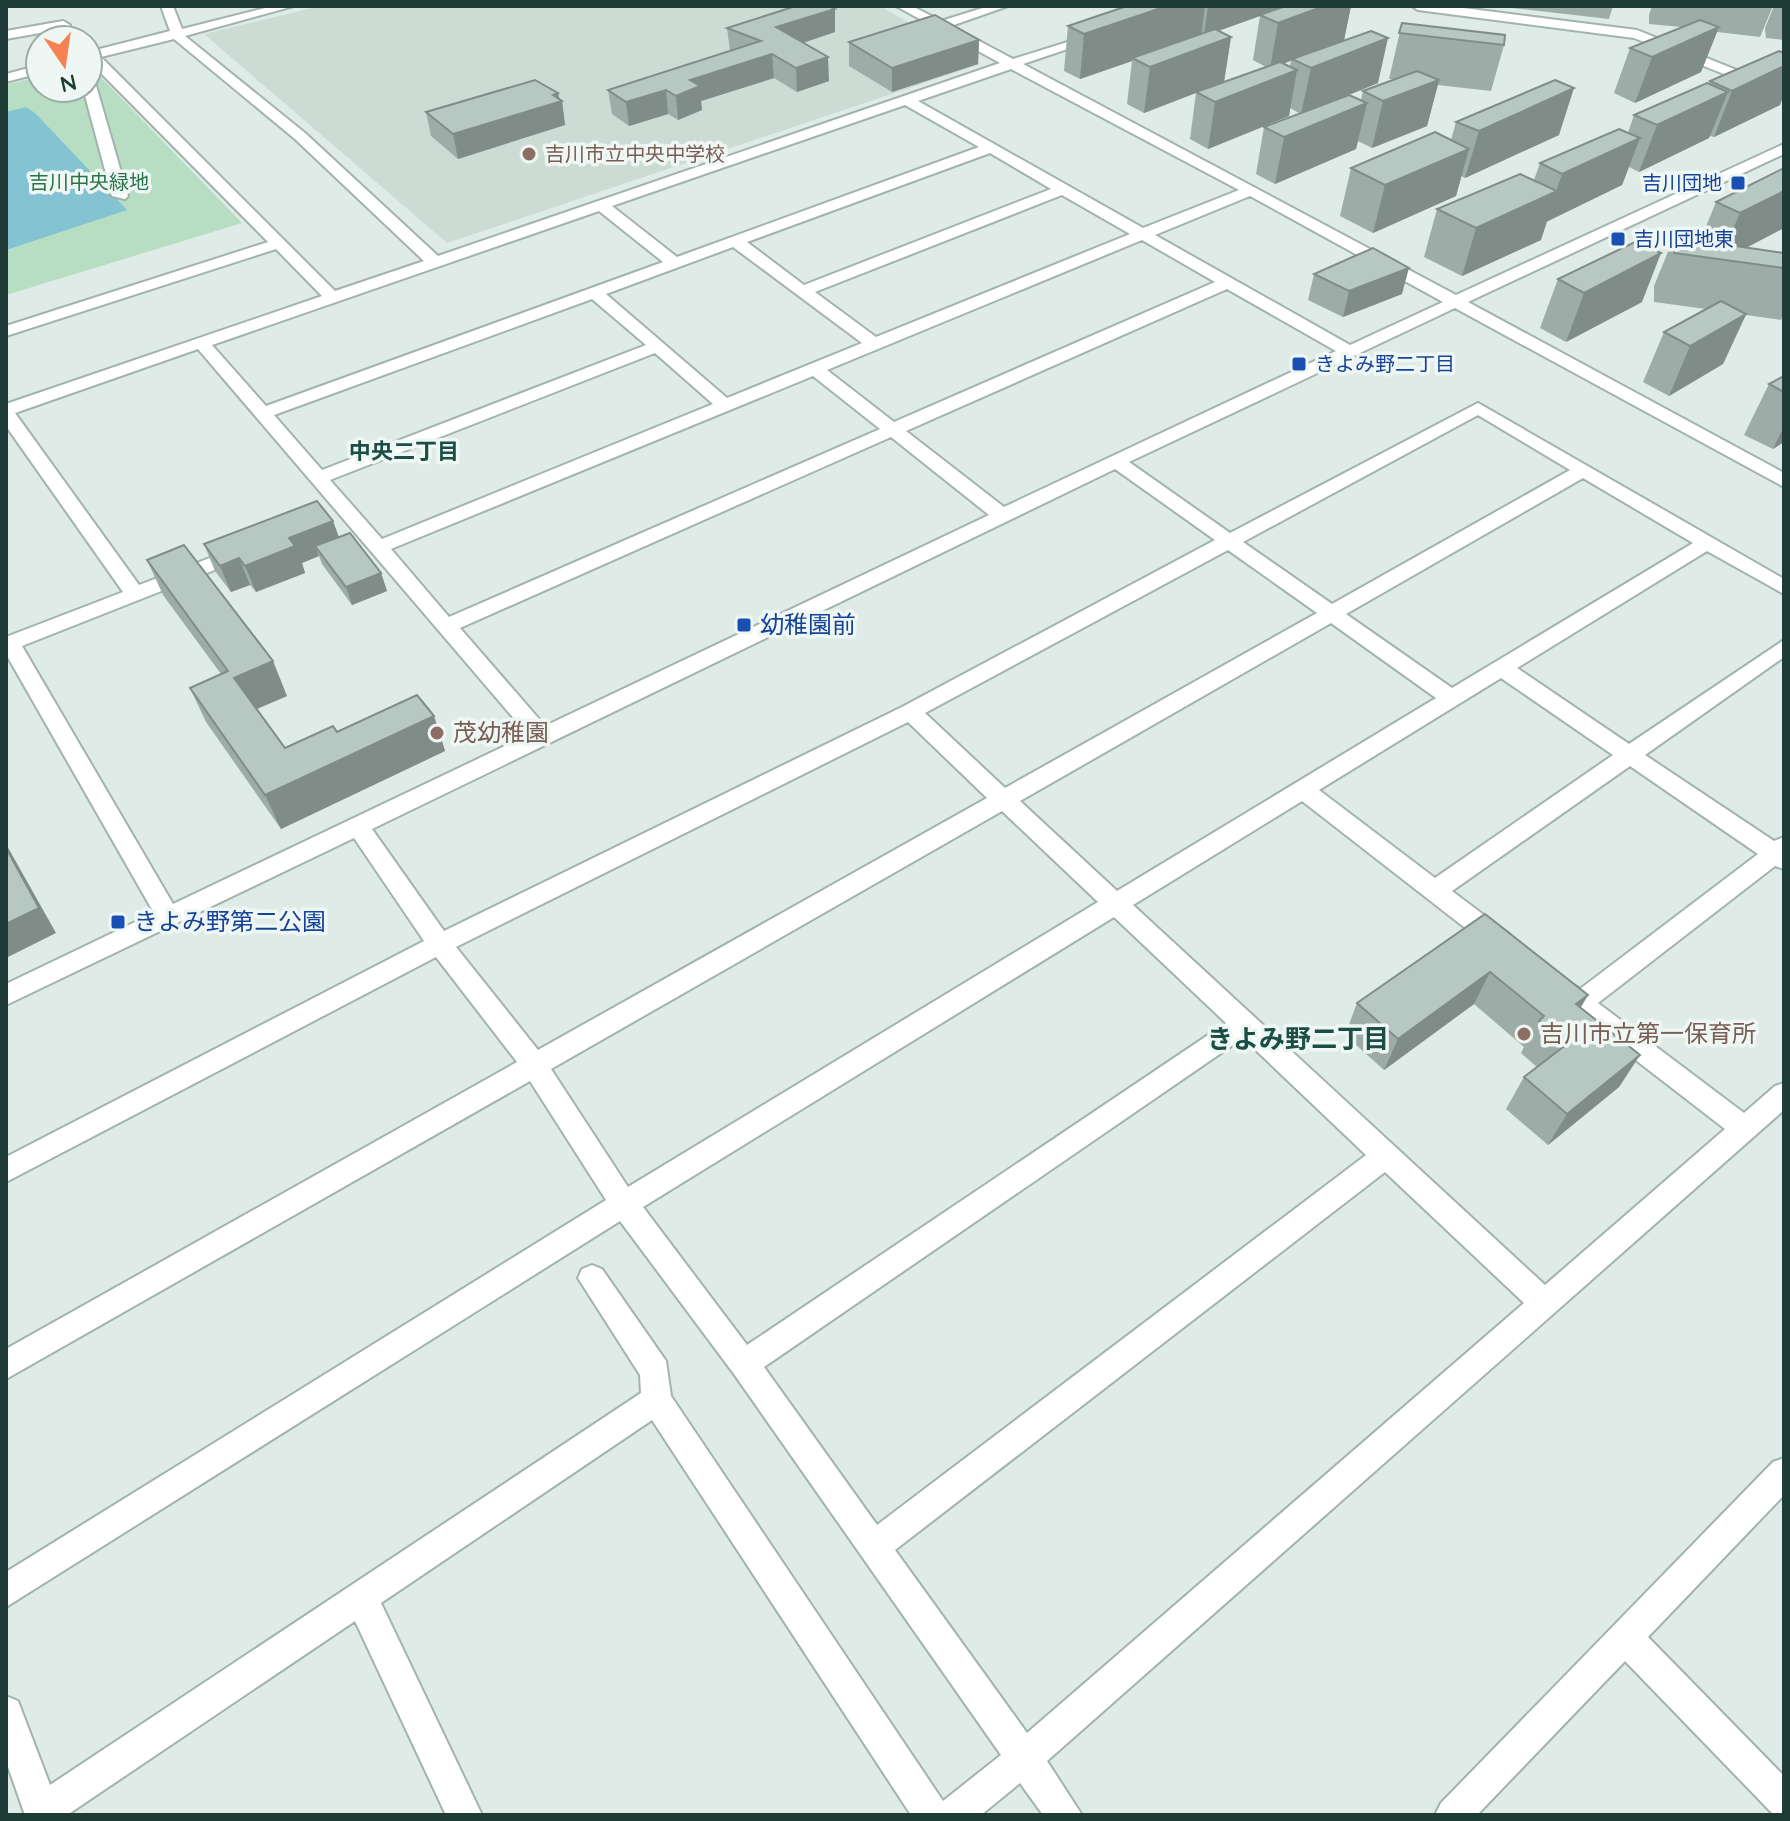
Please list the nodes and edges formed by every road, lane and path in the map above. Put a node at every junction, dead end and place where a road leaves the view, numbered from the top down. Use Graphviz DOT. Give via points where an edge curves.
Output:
graph roads {
  1 [pos="167,6"];
  2 [pos="284,6"];
  3 [pos="902,6"];
  4 [pos="1002,6"];
  5 [pos="1418,6"];
  6 [pos="939,26"];
  7 [pos="1108,30"];
  8 [pos="177,33"];
  9 [pos="104,52"];
  10 [pos="1008,65"];
  11 [pos="104,68"];
  12 [pos="107,70"];
  13 [pos="104,71"];
  14 [pos="1784,94"];
  15 [pos="906,100"];
  16 [pos="94,104"];
  17 [pos="991,148"];
  18 [pos="1784,148"];
  19 [pos="1064,189"];
  20 [pos="1251,190"];
  21 [pos="120,196"];
  22 [pos="602,206"];
  23 [pos="1143,234"];
  24 [pos="735,241"];
  25 [pos="280,243"];
  26 [pos="436,263"];
  27 [pos="675,263"];
  28 [pos="1229,282"];
  29 [pos="803,291"];
  30 [pos="595,293"];
  31 [pos="333,298"];
  32 [pos="1456,301"];
  33 [pos="6,331"];
  34 [pos="202,343"];
  35 [pos="874,344"];
  36 [pos="659,346"];
  37 [pos="1348,351"];
  38 [pos="815,369"];
  39 [pos="725,405"];
  40 [pos="6,412"];
  41 [pos="263,413"];
  42 [pos="894,430"];
  43 [pos="1116,461"];
  44 [pos="1584,470"];
  45 [pos="1781,475"];
  46 [pos="320,477"];
  47 [pos="1003,516"];
  48 [pos="1231,540"];
  49 [pos="1706,543"];
  50 [pos="261,544"];
  51 [pos="379,547"];
  52 [pos="1784,588"];
  53 [pos="135,594"];
  54 [pos="1332,613"];
  55 [pos="446,626"];
  56 [pos="8,644"];
  57 [pos="1784,647"];
  58 [pos="1501,668"];
  59 [pos="1451,698"];
  60 [pos="910,712"];
  61 [pos="542,737"];
  62 [pos="1629,755"];
  63 [pos="1302,789"];
  64 [pos="1006,800"];
  65 [pos="357,825"];
  66 [pos="1781,853"];
  67 [pos="1435,891"];
  68 [pos="1114,903"];
  69 [pos="168,916"];
  70 [pos="440,944"];
  71 [pos="1520,956"];
  72 [pos="1544,975"];
  73 [pos="6,995"];
  74 [pos="1580,1003"];
  75 [pos="1244,1024"];
  76 [pos="533,1064"];
  77 [pos="1784,1094"];
  78 [pos="1743,1128"];
  79 [pos="1385,1156"];
  80 [pos="6,1170"];
  81 [pos="624,1204"];
  82 [pos="592,1278"];
  83 [pos="1545,1304"];
  84 [pos="744,1364"];
  85 [pos="6,1365"];
  86 [pos="656,1400"];
  87 [pos="1778,1490"];
  88 [pos="875,1546"];
  89 [pos="6,1591"];
  90 [pos="361,1598"];
  91 [pos="1625,1638"];
  92 [pos="6,1713"];
  93 [pos="1024,1758"];
  94 [pos="1784,1801"];
  95 [pos="42,1813"];
  96 [pos="464,1815"];
  97 [pos="932,1815"];
  98 [pos="953,1815"];
  99 [pos="1064,1815"];
  100 [pos="1453,1815"];
  1 -- 8 [label="street"];
  2 -- 8 [label="street"];
  3 -- 6 [label="street"];
  4 -- 6 [label="street"];
  5 -- 14 [label="street" via="1637,34"];
  6 -- 10 [label="street"];
  7 -- 10 [label="street"];
  8 -- 9 [label="street"];
  8 -- 26 [label="street" via="300,136"];
  10 -- 15 [label="street"];
  10 -- 20 [label="street"];
  11 -- 12 [label="street"];
  12 -- 13 [label="street"];
  12 -- 25 [label="street"];
  15 -- 17 [label="street"];
  15 -- 22 [label="street"];
  16 -- 21 [label="street"];
  17 -- 19 [label="street"];
  17 -- 24 [label="street"];
  18 -- 32 [label="street" via="1763,164"];
  19 -- 23 [label="street"];
  19 -- 29 [label="street"];
  20 -- 23 [label="street"];
  20 -- 32 [label="street"];
  22 -- 26 [label="street"];
  22 -- 27 [label="street"];
  23 -- 28 [label="street"];
  23 -- 35 [label="street"];
  24 -- 27 [label="street"];
  24 -- 29 [label="street"];
  25 -- 31 [label="street"];
  25 -- 33 [label="street"];
  26 -- 31 [label="street"];
  27 -- 30 [label="street"];
  28 -- 37 [label="street"];
  28 -- 42 [label="street"];
  29 -- 35 [label="street"];
  30 -- 36 [label="street"];
  30 -- 41 [label="street"];
  31 -- 34 [label="street"];
  32 -- 37 [label="street"];
  32 -- 45 [label="street"];
  34 -- 40 [label="street"];
  34 -- 41 [label="street"];
  35 -- 38 [label="street"];
  36 -- 39 [label="street"];
  36 -- 46 [label="street"];
  37 -- 43 [label="street"];
  38 -- 39 [label="street"];
  38 -- 42 [label="street"];
  39 -- 51 [label="street"];
  40 -- 53 [label="street"];
  41 -- 46 [label="street"];
  42 -- 47 [label="street"];
  42 -- 55 [label="street"];
  43 -- 47 [label="street"];
  43 -- 48 [label="street"];
  44 -- 48 [label="street" via="1478,408"];
  44 -- 49 [label="street"];
  44 -- 54 [label="street"];
  46 -- 51 [label="street" via="339,514"];
  47 -- 61 [label="street"];
  48 -- 54 [label="street"];
  48 -- 60 [label="street"];
  49 -- 52 [label="street"];
  49 -- 58 [label="street"];
  50 -- 53 [label="street"];
  51 -- 55 [label="street"];
  53 -- 56 [label="street"];
  54 -- 59 [label="street"];
  54 -- 64 [label="street"];
  55 -- 61 [label="street"];
  56 -- 69 [label="street"];
  57 -- 62 [label="street"];
  58 -- 59 [label="street"];
  58 -- 62 [label="street"];
  59 -- 63 [label="street"];
  60 -- 64 [label="street"];
  60 -- 70 [label="street"];
  61 -- 65 [label="street"];
  62 -- 66 [label="street"];
  62 -- 67 [label="street"];
  63 -- 67 [label="street"];
  63 -- 68 [label="street"];
  64 -- 68 [label="street"];
  64 -- 76 [label="street"];
  65 -- 69 [label="street"];
  65 -- 70 [label="street"];
  66 -- 74 [label="street"];
  67 -- 71 [label="street"];
  68 -- 75 [label="street"];
  68 -- 81 [label="street"];
  69 -- 73 [label="street"];
  70 -- 76 [label="street"];
  70 -- 80 [label="street"];
  72 -- 74 [label="street"];
  74 -- 78 [label="street"];
  75 -- 79 [label="street"];
  75 -- 84 [label="street"];
  76 -- 81 [label="street"];
  76 -- 85 [label="street"];
  77 -- 78 [label="street"];
  78 -- 83 [label="street"];
  79 -- 83 [label="street"];
  79 -- 88 [label="street"];
  81 -- 84 [label="street"];
  81 -- 89 [label="street"];
  82 -- 86 [label="street" via="655,1371"];
  83 -- 93 [label="street"];
  84 -- 88 [label="street"];
  86 -- 90 [label="street"];
  86 -- 97 [label="street"];
  87 -- 91 [label="street"];
  88 -- 93 [label="street"];
  90 -- 95 [label="street"];
  90 -- 96 [label="street"];
  91 -- 94 [label="street"];
  91 -- 100 [label="street"];
  92 -- 95 [label="street"];
  93 -- 98 [label="street"];
  93 -- 99 [label="street"];
}
